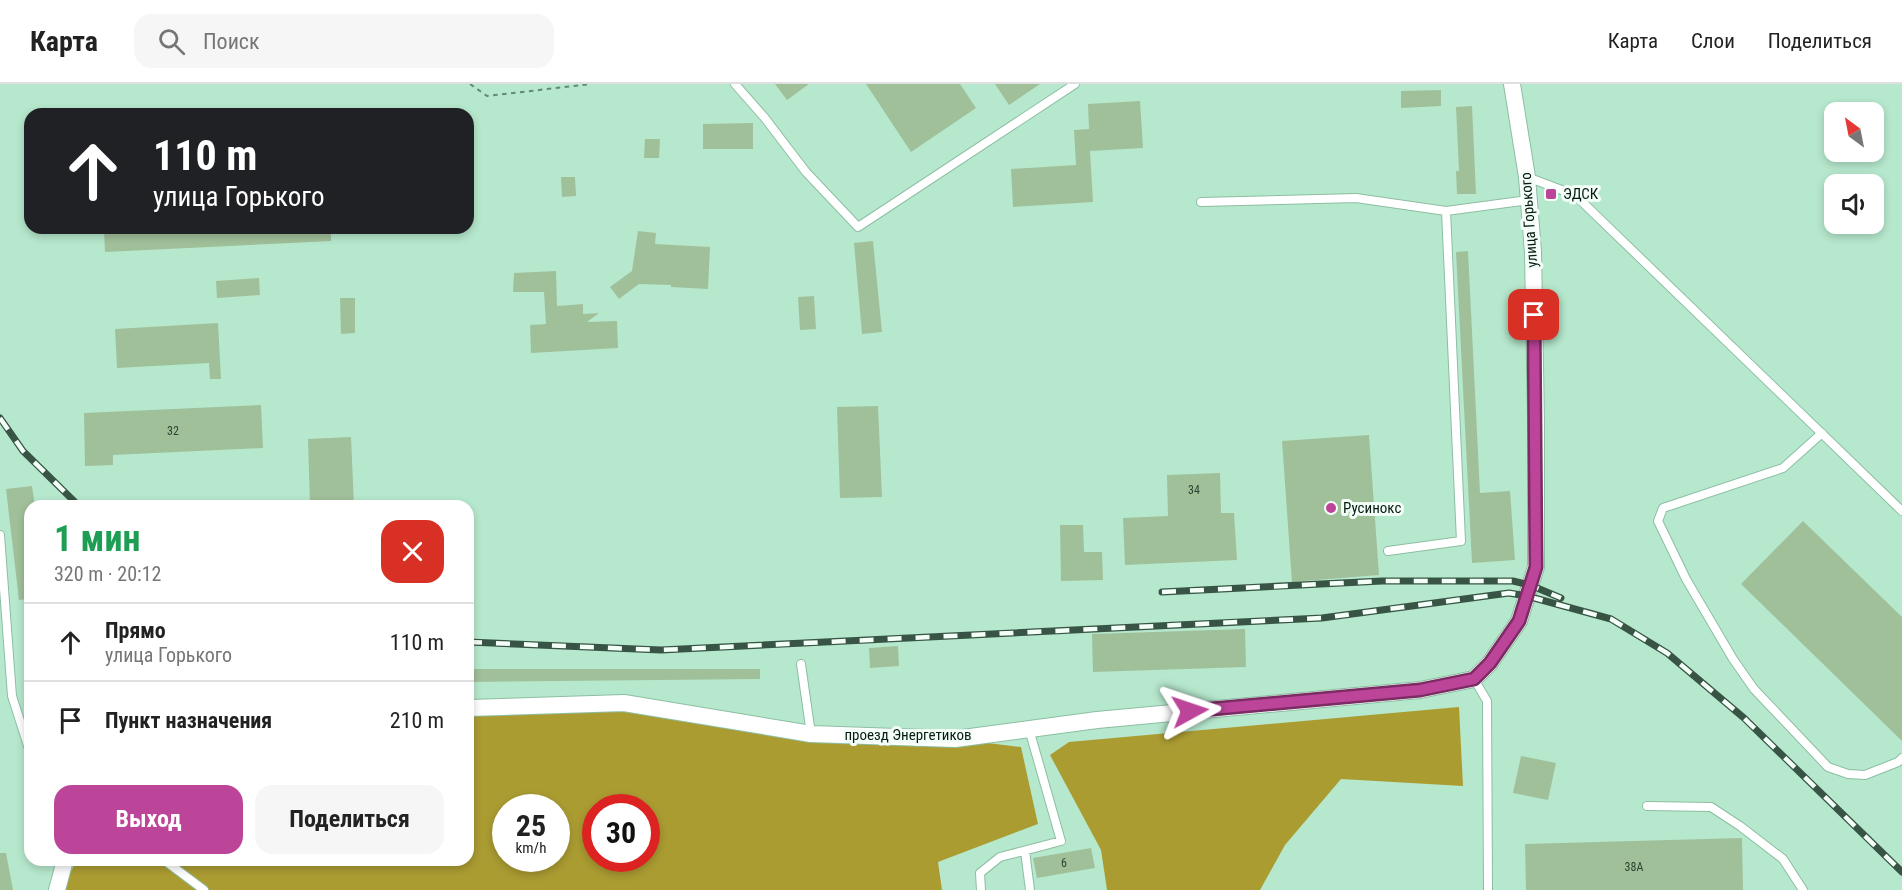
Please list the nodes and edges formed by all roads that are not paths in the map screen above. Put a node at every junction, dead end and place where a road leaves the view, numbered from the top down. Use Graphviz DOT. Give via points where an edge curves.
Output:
graph roads {
  1 [pos="735,84"];
  2 [pos="1075,84"];
  3 [pos="1512,84"];
  4 [pos="1527,177"];
  5 [pos="1529,200"];
  6 [pos="1201,202"];
  7 [pos="1446,211"];
  8 [pos="1822,433"];
  9 [pos="1902,511"];
  10 [pos="0,535"];
  11 [pos="1388,550"];
  12 [pos="0,645"];
  13 [pos="9,652"];
  14 [pos="801,664"];
  15 [pos="1474,679"];
  16 [pos="474,708"];
  17 [pos="1029,729"];
  18 [pos="24,733"];
  19 [pos="811,734"];
  20 [pos="1902,758"];
  21 [pos="1647,806"];
  22 [pos="1025,851"];
  23 [pos="63,866"];
  24 [pos="172,866"];
  25 [pos="57,890"];
  26 [pos="204,890"];
  27 [pos="981,890"];
  28 [pos="1030,890"];
  29 [pos="1488,890"];
  30 [pos="1803,890"];
  1 -- 2 [label="lane" via="806,172 858,227"];
  3 -- 4 [label="street, улица Горького"];
  4 -- 5 [label="street, улица Горького"];
  4 -- 8 [label="lane" via="1575,195"];
  5 -- 7 [label="lane"];
  5 -- 15 [label="street, улица Горького" via="1533,252 1536,567 1519,621"];
  6 -- 7 [label="lane" via="1356,198"];
  7 -- 11 [label="lane" via="1461,541"];
  8 -- 9 [label="lane"];
  8 -- 20 [label="lane" via="1783,468 1664,508 1659,521 1686,579 1733,659 1754,689 1828,767 1865,775"];
  10 -- 13 [label="lane"];
  12 -- 13 [label="lane"];
  13 -- 18 [label="lane" via="12,696"];
  14 -- 19 [label="lane"];
  15 -- 17 [label="street, проезд Энергетиков" via="1420,690"];
  15 -- 29 [label="lane" via="1487,701"];
  16 -- 19 [label="street, проезд Энергетиков" via="624,703"];
  17 -- 19 [label="street, проезд Энергетиков" via="955,739"];
  17 -- 22 [label="lane" via="1061,841"];
  21 -- 30 [label="lane" via="1711,807 1783,860"];
  22 -- 27 [label="lane" via="1000,857 981,873"];
  22 -- 28 [label="lane"];
  23 -- 25 [label="street"];
  24 -- 26 [label="lane"];
}
